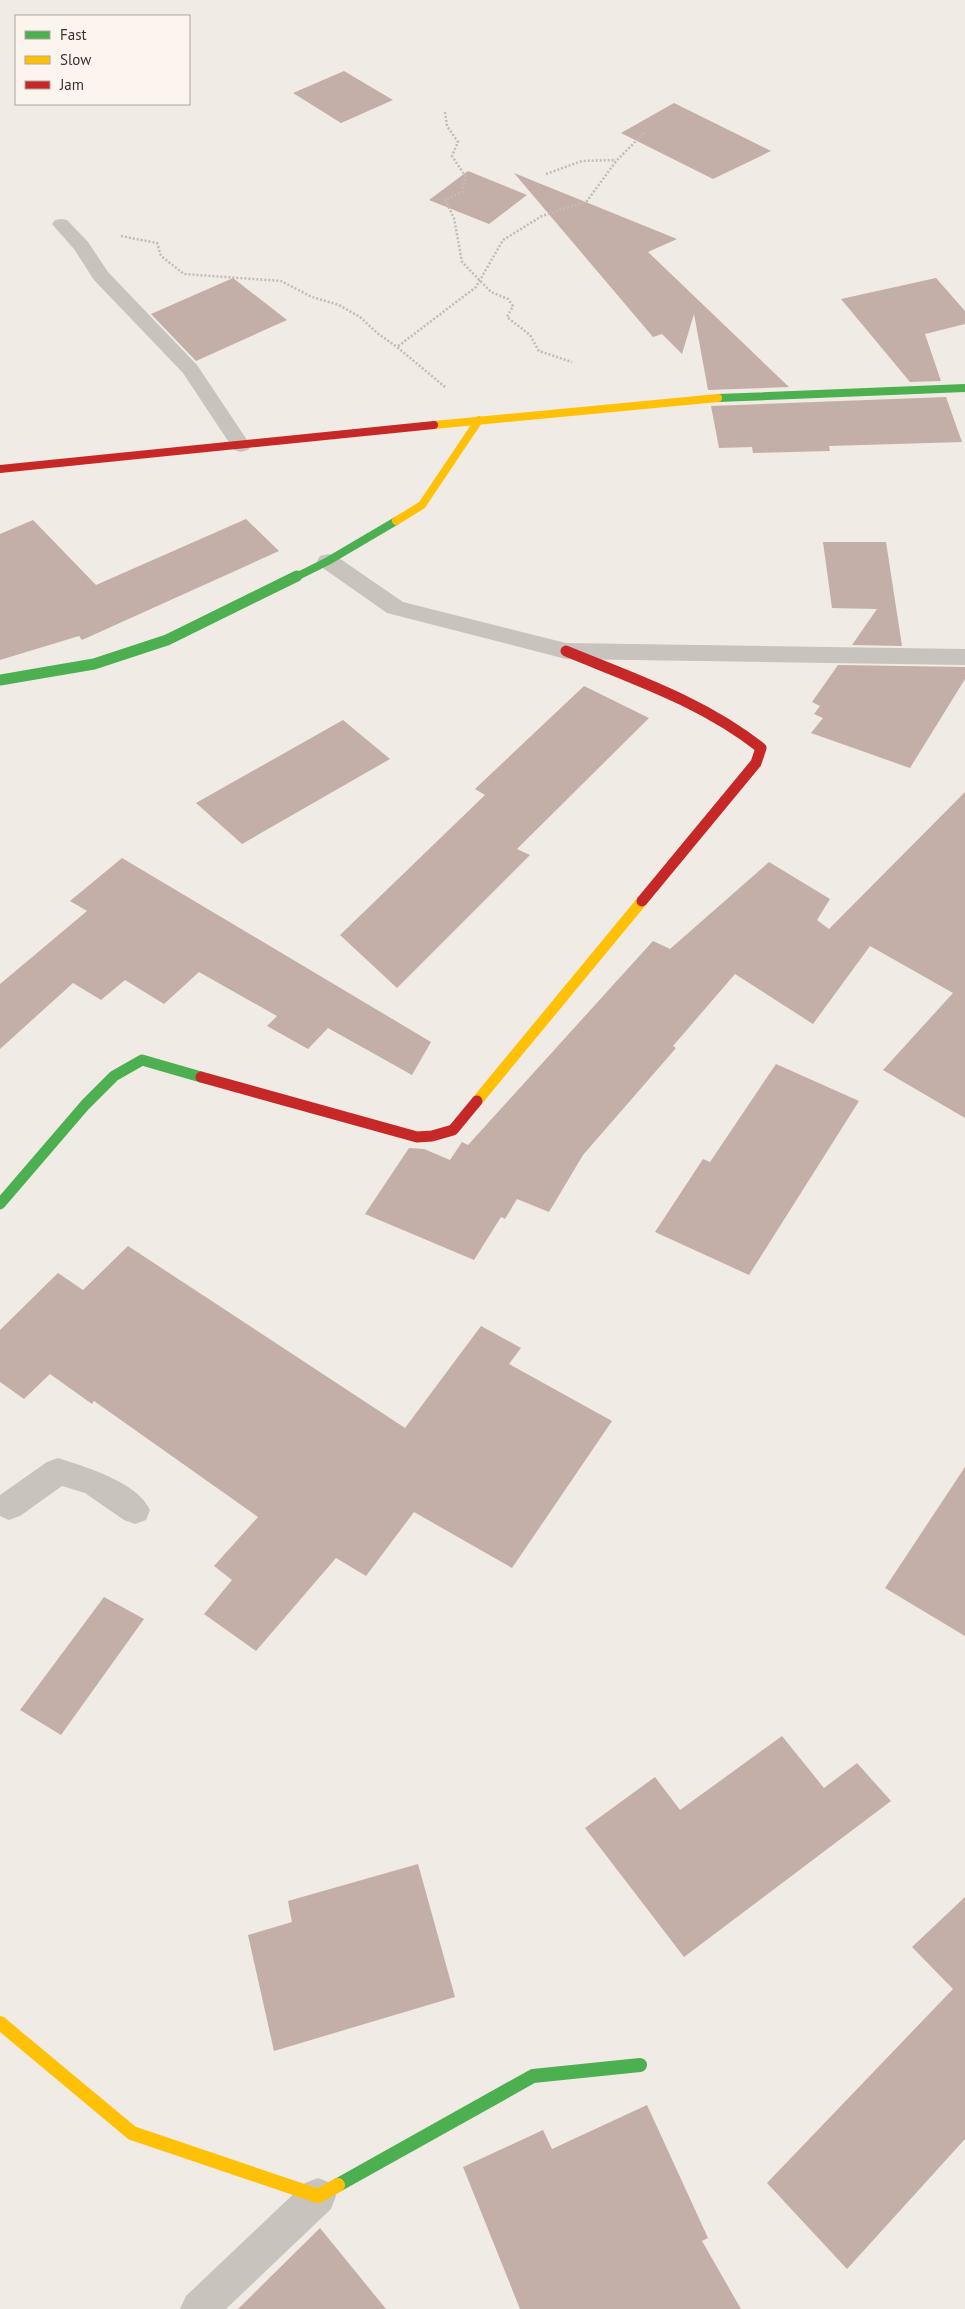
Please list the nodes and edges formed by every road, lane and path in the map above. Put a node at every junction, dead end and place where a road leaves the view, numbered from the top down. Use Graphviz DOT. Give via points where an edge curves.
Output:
graph roads {
  1 [pos="445,112"];
  2 [pos="644,133"];
  3 [pos="617,160"];
  4 [pos="546,174"];
  5 [pos="62,224"];
  6 [pos="119,236"];
  7 [pos="480,280"];
  8 [pos="397,347"];
  9 [pos="572,362"];
  10 [pos="965,388"];
  11 [pos="479,420"];
  12 [pos="241,446"];
  13 [pos="0,469"];
  14 [pos="328,561"];
  15 [pos="566,651"];
  16 [pos="965,657"];
  17 [pos="0,680"];
  18 [pos="0,1204"];
  19 [pos="3,1508"];
  20 [pos="135,1510"];
  21 [pos="0,2023"];
  22 [pos="640,2065"];
  23 [pos="318,2196"];
  24 [pos="199,2309"];
  1 -- 7 [label="path" via="447,126 458,142 452,156 466,177 462,192 445,200 454,218 462,262"];
  2 -- 3 [label="path"];
  3 -- 4 [label="path" via="582,160"];
  3 -- 7 [label="path" via="588,202 542,216 503,240"];
  5 -- 12 [label="lane" via="101,276 190,369"];
  6 -- 8 [label="path" via="157,243 161,256 184,274 281,281 339,305"];
  7 -- 8 [label="path" via="476,287"];
  7 -- 9 [label="path" via="491,292 508,299 513,306 507,317 530,336 539,351"];
  8 -- 11 [label="path"];
  10 -- 11 [label="street" via="688,400"];
  11 -- 12 [label="street"];
  11 -- 14 [label="street" via="422,505"];
  12 -- 13 [label="street"];
  14 -- 15 [label="street" via="395,608"];
  14 -- 17 [label="street" via="167,640 94,664"];
  15 -- 16 [label="street"];
  15 -- 18 [label="street" via="691,704 750,736 761,748 756,763 453,1130 417,1137 142,1060 114,1076 85,1105"];
  19 -- 20 [label="street" via="58,1471 95,1483"];
  21 -- 23 [label="street" via="132,2133"];
  22 -- 23 [label="street" via="533,2076"];
  23 -- 24 [label="street"];
}
